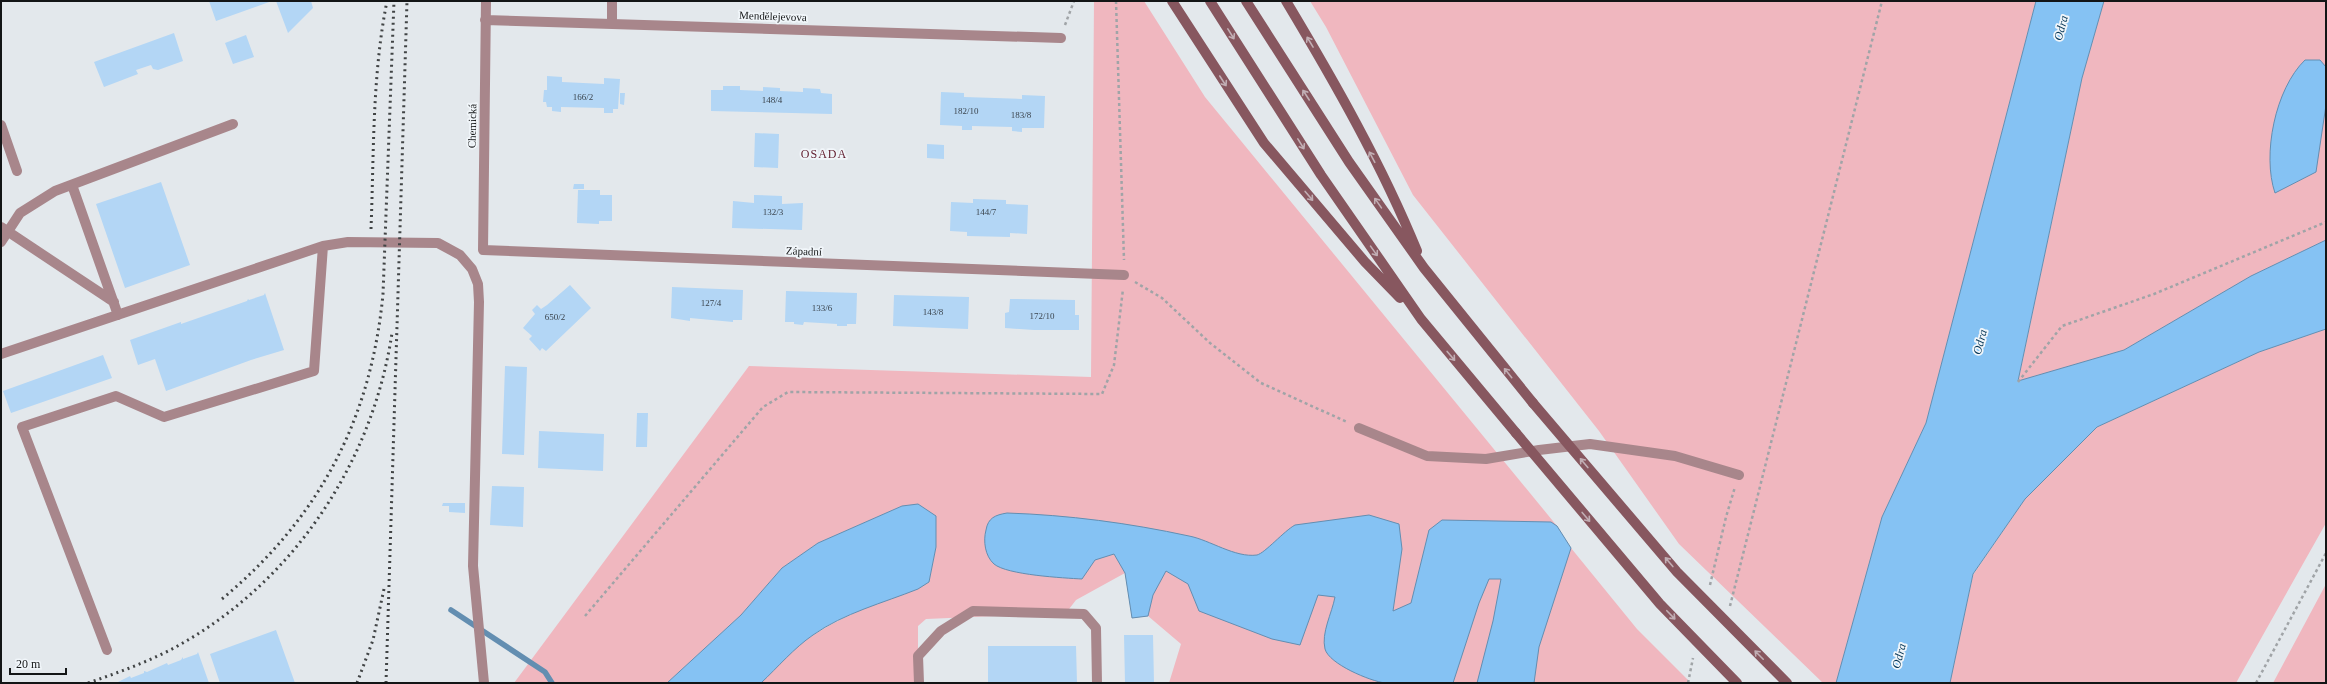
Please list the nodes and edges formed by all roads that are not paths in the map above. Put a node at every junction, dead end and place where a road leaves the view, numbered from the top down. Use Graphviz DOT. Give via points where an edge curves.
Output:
graph roads {
  1 [pos="486,1"];
  2 [pos="612,1"];
  3 [pos="1172,1"];
  4 [pos="1210,1"];
  5 [pos="1246,1"];
  6 [pos="1286,1"];
  7 [pos="485,20"];
  8 [pos="612,23"];
  9 [pos="1061,38"];
  10 [pos="233,124"];
  11 [pos="1,125"];
  12 [pos="17,171"];
  13 [pos="72,185"];
  14 [pos="4,229"];
  15 [pos="1,242"];
  16 [pos="323,246"];
  17 [pos="483,250"];
  18 [pos="1424,268"];
  19 [pos="1124,275"];
  20 [pos="114,302"];
  21 [pos="118,315"];
  22 [pos="1421,320"];
  23 [pos="1,354"];
  24 [pos="1359,428"];
  25 [pos="1739,475"];
  26 [pos="106,650"];
  27 [pos="484,683"];
  28 [pos="919,683"];
  29 [pos="1097,683"];
  30 [pos="1737,683"];
  31 [pos="1787,683"];
  1 -- 7 [label="street, Chemická"];
  2 -- 8 [label="street"];
  3 -- 22 [label="main road, one-way" via="1264,143 1365,262"];
  4 -- 22 [label="main road, one-way" via="1321,175"];
  18 -- 5 [label="main road, one-way" via="1349,162"];
  18 -- 6 [label="main road, one-way" via="1399,207 1314,47"];
  7 -- 8 [label="street, Mendělejevova"];
  7 -- 17 [label="street, Chemická"];
  8 -- 9 [label="street, Mendělejevova"];
  10 -- 13 [label="street"];
  11 -- 12 [label="street"];
  13 -- 14 [label="street" via="55,191 20,213"];
  13 -- 20 [label="street"];
  14 -- 15 [label="street"];
  14 -- 20 [label="street"];
  16 -- 21 [label="street"];
  16 -- 26 [label="street" via="314,371 164,417 116,396 22,427"];
  16 -- 27 [label="street" via="348,242 438,243 460,255 472,269 478,284 473,566"];
  17 -- 19 [label="street, Západní"];
  31 -- 18 [label="main road, one-way, bridge" via="1677,572 1533,403"];
  20 -- 21 [label="street"];
  21 -- 23 [label="street"];
  22 -- 30 [label="main road, one-way, bridge" via="1660,604"];
  24 -- 25 [label="street" via="1427,456 1486,459 1590,444 1675,456"];
  28 -- 29 [label="street" via="918,656 941,631 973,611 1084,614 1096,628"];
}
